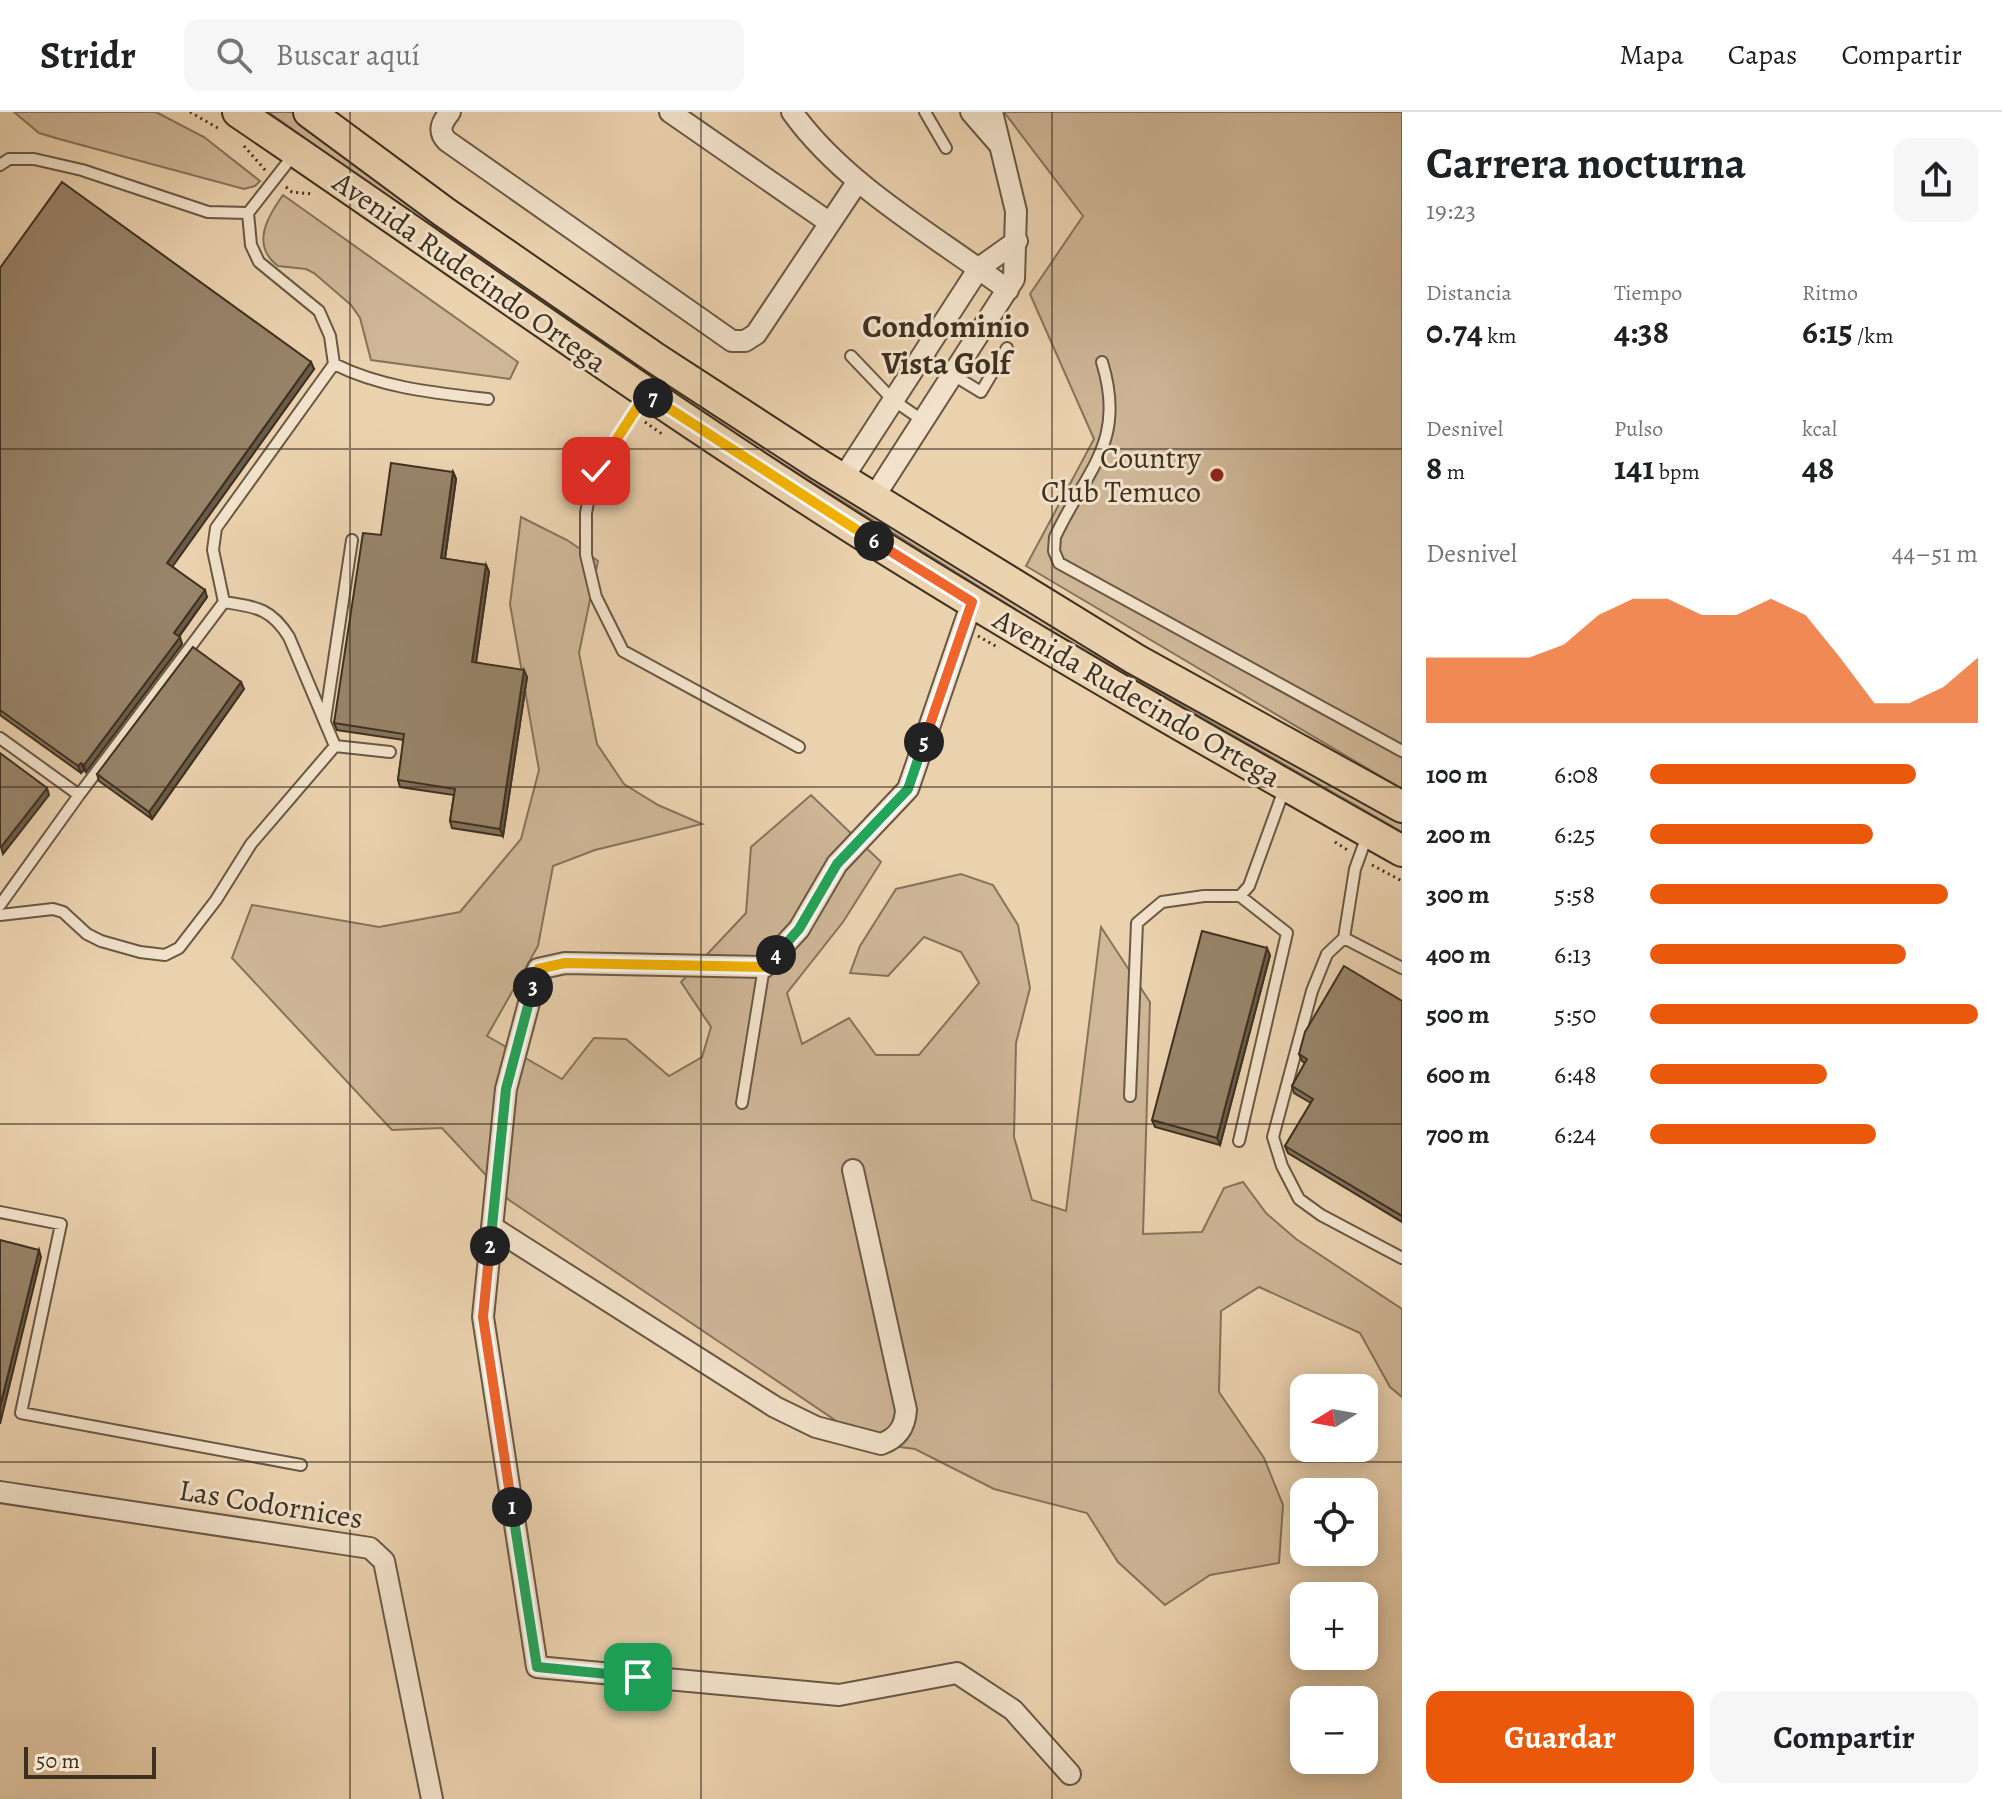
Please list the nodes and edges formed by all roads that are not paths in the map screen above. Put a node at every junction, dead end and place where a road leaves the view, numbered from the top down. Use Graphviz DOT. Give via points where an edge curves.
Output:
graph roads {
  1 [pos="238,112"];
  2 [pos="309,112"];
  3 [pos="450,112"];
  4 [pos="670,112"];
  5 [pos="792,112"];
  6 [pos="925,112"];
  7 [pos="971,112"];
  8 [pos="992,112"];
  9 [pos="998,143"];
  10 [pos="946,148"];
  11 [pos="296,152"];
  12 [pos="0,165"];
  13 [pos="858,181"];
  14 [pos="248,213"];
  15 [pos="830,223"];
  16 [pos="1017,241"];
  17 [pos="979,268"];
  18 [pos="1008,290"];
  19 [pos="1007,348"];
  20 [pos="851,356"];
  21 [pos="922,356"];
  22 [pos="1102,362"];
  23 [pos="334,364"];
  24 [pos="951,374"];
  25 [pos="646,394"];
  26 [pos="488,399"];
  27 [pos="893,400"];
  28 [pos="922,420"];
  29 [pos="843,478"];
  30 [pos="874,497"];
  31 [pos="352,540"];
  32 [pos="224,602"];
  33 [pos="972,602"];
  34 [pos="325,722"];
  35 [pos="0,738"];
  36 [pos="335,746"];
  37 [pos="799,747"];
  38 [pos="1402,751"];
  39 [pos="390,752"];
  40 [pos="1286,785"];
  41 [pos="79,795"];
  42 [pos="1402,807"];
  43 [pos="1368,832"];
  44 [pos="1402,851"];
  45 [pos="1240,896"];
  46 [pos="0,905"];
  47 [pos="0,915"];
  48 [pos="1344,938"];
  49 [pos="764,967"];
  50 [pos="1402,968"];
  51 [pos="1130,1096"];
  52 [pos="742,1103"];
  53 [pos="1239,1141"];
  54 [pos="853,1170"];
  55 [pos="0,1212"];
  56 [pos="492,1227"];
  57 [pos="1402,1258"];
  58 [pos="301,1465"];
  59 [pos="0,1492"];
  60 [pos="1070,1774"];
  61 [pos="432,1799"];
  1 -- 11 [label="main road, Avenida Rudecindo Ortega"];
  2 -- 29 [label="main road, Avenida Rudecindo Ortega" via="655,358"];
  3 -- 15 [label="street" via="441,126 447,141 732,341 756,334"];
  4 -- 15 [label="street"];
  5 -- 13 [label="street"];
  6 -- 10 [label="lane"];
  7 -- 9 [label="street"];
  8 -- 9 [label="street"];
  9 -- 16 [label="street" via="1009,171"];
  11 -- 14 [label="lane"];
  11 -- 25 [label="main road, Avenida Rudecindo Ortega"];
  12 -- 14 [label="lane" via="9,159 34,159 208,212"];
  13 -- 15 [label="street"];
  13 -- 17 [label="street"];
  14 -- 23 [label="lane" via="251,245 259,262 319,311"];
  16 -- 17 [label="street"];
  16 -- 18 [label="street"];
  17 -- 18 [label="street"];
  17 -- 21 [label="street"];
  18 -- 24 [label="street"];
  19 -- 24 [label="lane" via="981,392"];
  20 -- 27 [label="lane"];
  21 -- 24 [label="lane"];
  21 -- 27 [label="street"];
  22 -- 38 [label="lane" via="1110,398 1108,434 1055,537 1059,563"];
  23 -- 26 [label="lane" via="403,388"];
  23 -- 32 [label="lane" via="216,528 213,550"];
  24 -- 28 [label="street"];
  25 -- 33 [label="main road, Avenida Rudecindo Ortega"];
  25 -- 37 [label="lane" via="596,471 590,492 586,555 596,597 623,651"];
  27 -- 28 [label="lane"];
  27 -- 29 [label="street"];
  28 -- 30 [label="street"];
  29 -- 30 [label="main road, Avenida Rudecindo Ortega"];
  30 -- 42 [label="main road, Avenida Rudecindo Ortega" via="1135,659"];
  31 -- 34 [label="lane"];
  32 -- 34 [label="lane" via="260,607 280,623"];
  32 -- 41 [label="lane"];
  33 -- 40 [label="main road, Avenida Rudecindo Ortega"];
  33 -- 49 [label="street" via="908,789 837,864 799,929"];
  34 -- 36 [label="lane"];
  35 -- 41 [label="lane"];
  36 -- 39 [label="lane"];
  36 -- 47 [label="lane" via="251,844 179,948 165,955 101,941 53,909"];
  40 -- 43 [label="main road, Avenida Rudecindo Ortega"];
  40 -- 45 [label="lane" via="1249,886"];
  41 -- 46 [label="lane"];
  43 -- 44 [label="main road, Avenida Rudecindo Ortega"];
  43 -- 48 [label="lane" via="1355,869"];
  45 -- 51 [label="lane" via="1162,902 1137,923"];
  45 -- 53 [label="lane" via="1287,933"];
  48 -- 50 [label="lane"];
  48 -- 57 [label="lane" via="1327,954 1312,991 1273,1137 1299,1199"];
  49 -- 52 [label="lane"];
  49 -- 56 [label="street" via="565,963 538,969 506,1089"];
  54 -- 56 [label="street" via="906,1410 899,1433 881,1444 827,1430 775,1407"];
  55 -- 58 [label="lane" via="61,1224 21,1413"];
  56 -- 60 [label="street" via="483,1317 537,1667 839,1695 957,1673 1013,1710"];
  59 -- 61 [label="street, Las Codornices" via="370,1548 384,1561"];
}
